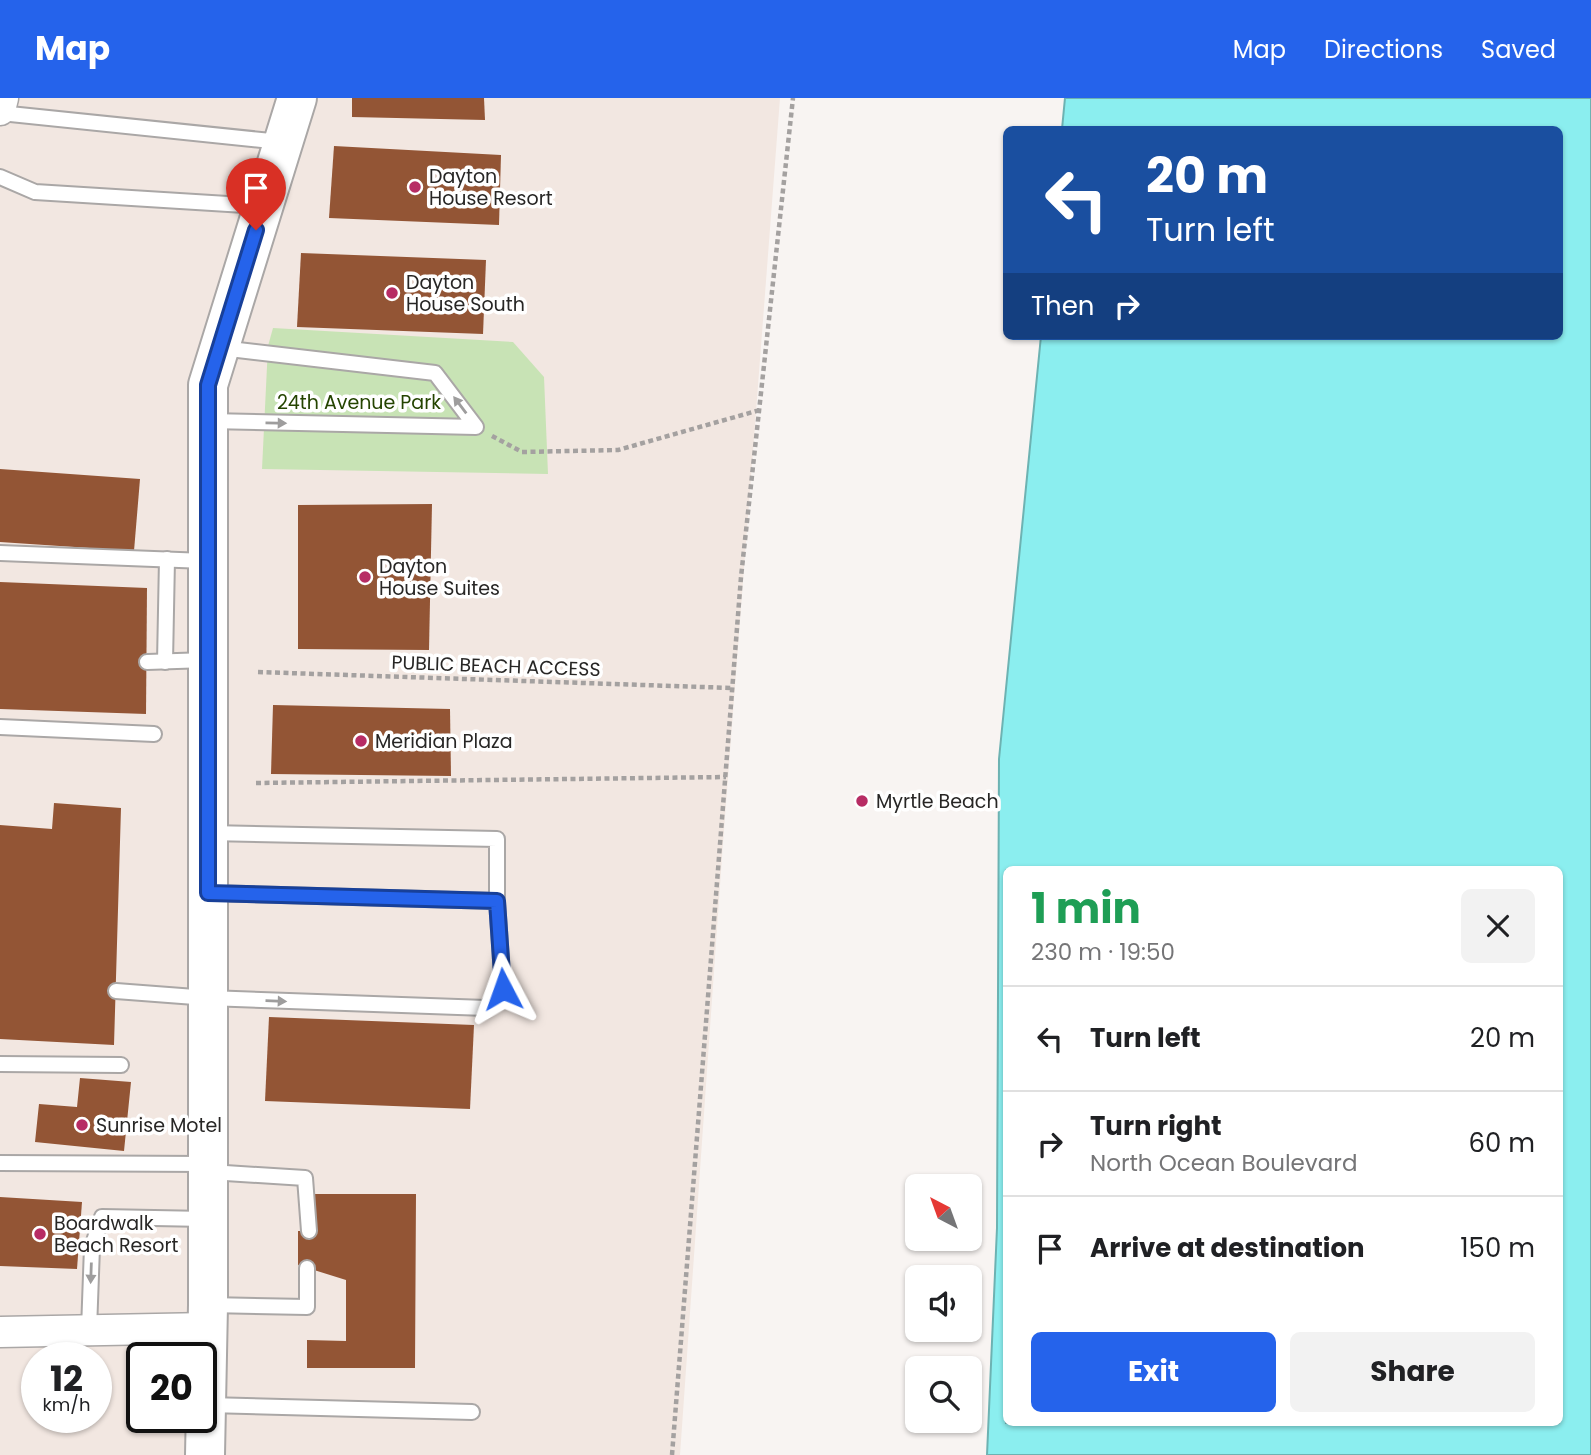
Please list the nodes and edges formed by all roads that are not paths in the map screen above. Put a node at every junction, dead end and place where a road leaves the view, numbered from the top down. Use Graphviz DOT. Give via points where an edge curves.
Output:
graph roads {
  1 [pos="3,98"];
  2 [pos="297,98"];
  3 [pos="0,112"];
  4 [pos="284,142"];
  5 [pos="0,177"];
  6 [pos="264,206"];
  7 [pos="220,347"];
  8 [pos="208,421"];
  9 [pos="0,553"];
  10 [pos="167,559"];
  11 [pos="208,561"];
  12 [pos="208,660"];
  13 [pos="146,662"];
  14 [pos="165,662"];
  15 [pos="0,727"];
  16 [pos="154,734"];
  17 [pos="208,833"];
  18 [pos="208,893"];
  19 [pos="497,901"];
  20 [pos="116,991"];
  21 [pos="208,998"];
  22 [pos="0,1064"];
  23 [pos="121,1065"];
  24 [pos="0,1163"];
  25 [pos="208,1168"];
  26 [pos="208,1219"];
  27 [pos="309,1231"];
  28 [pos="307,1268"];
  29 [pos="208,1316"];
  30 [pos="89,1330"];
  31 [pos="0,1332"];
  32 [pos="207,1342"];
  33 [pos="217,1405"];
  34 [pos="472,1412"];
  35 [pos="205,1433"];
  36 [pos="205,1455"];
  1 -- 3 [label="street"];
  2 -- 4 [label="main road"];
  3 -- 4 [label="lane"];
  4 -- 6 [label="main road"];
  5 -- 6 [label="lane" via="35,192"];
  6 -- 7 [label="main road"];
  7 -- 8 [label="main road" via="208,385"];
  8 -- 7 [label="lane, one-way" via="476,427 435,373"];
  8 -- 11 [label="main road"];
  9 -- 10 [label="lane"];
  10 -- 11 [label="lane"];
  10 -- 14 [label="lane"];
  11 -- 12 [label="main road"];
  12 -- 14 [label="lane"];
  12 -- 17 [label="main road"];
  13 -- 14 [label="lane"];
  15 -- 16 [label="lane"];
  17 -- 18 [label="main road"];
  17 -- 19 [label="lane" via="497,839"];
  18 -- 19 [label="lane"];
  18 -- 21 [label="main road"];
  21 -- 19 [label="lane, one-way" via="486,1008 503,989"];
  20 -- 21 [label="lane"];
  21 -- 25 [label="main road"];
  22 -- 23 [label="lane"];
  24 -- 25 [label="lane"];
  25 -- 26 [label="main road"];
  25 -- 27 [label="lane" via="305,1178"];
  26 -- 29 [label="main road"];
  26 -- 30 [label="lane, one-way" via="102,1217 92,1247"];
  28 -- 29 [label="lane" via="307,1307"];
  29 -- 30 [label="street"];
  29 -- 32 [label="main road"];
  30 -- 31 [label="street"];
  33 -- 34 [label="lane"];
  35 -- 36 [label="main road"];
}
